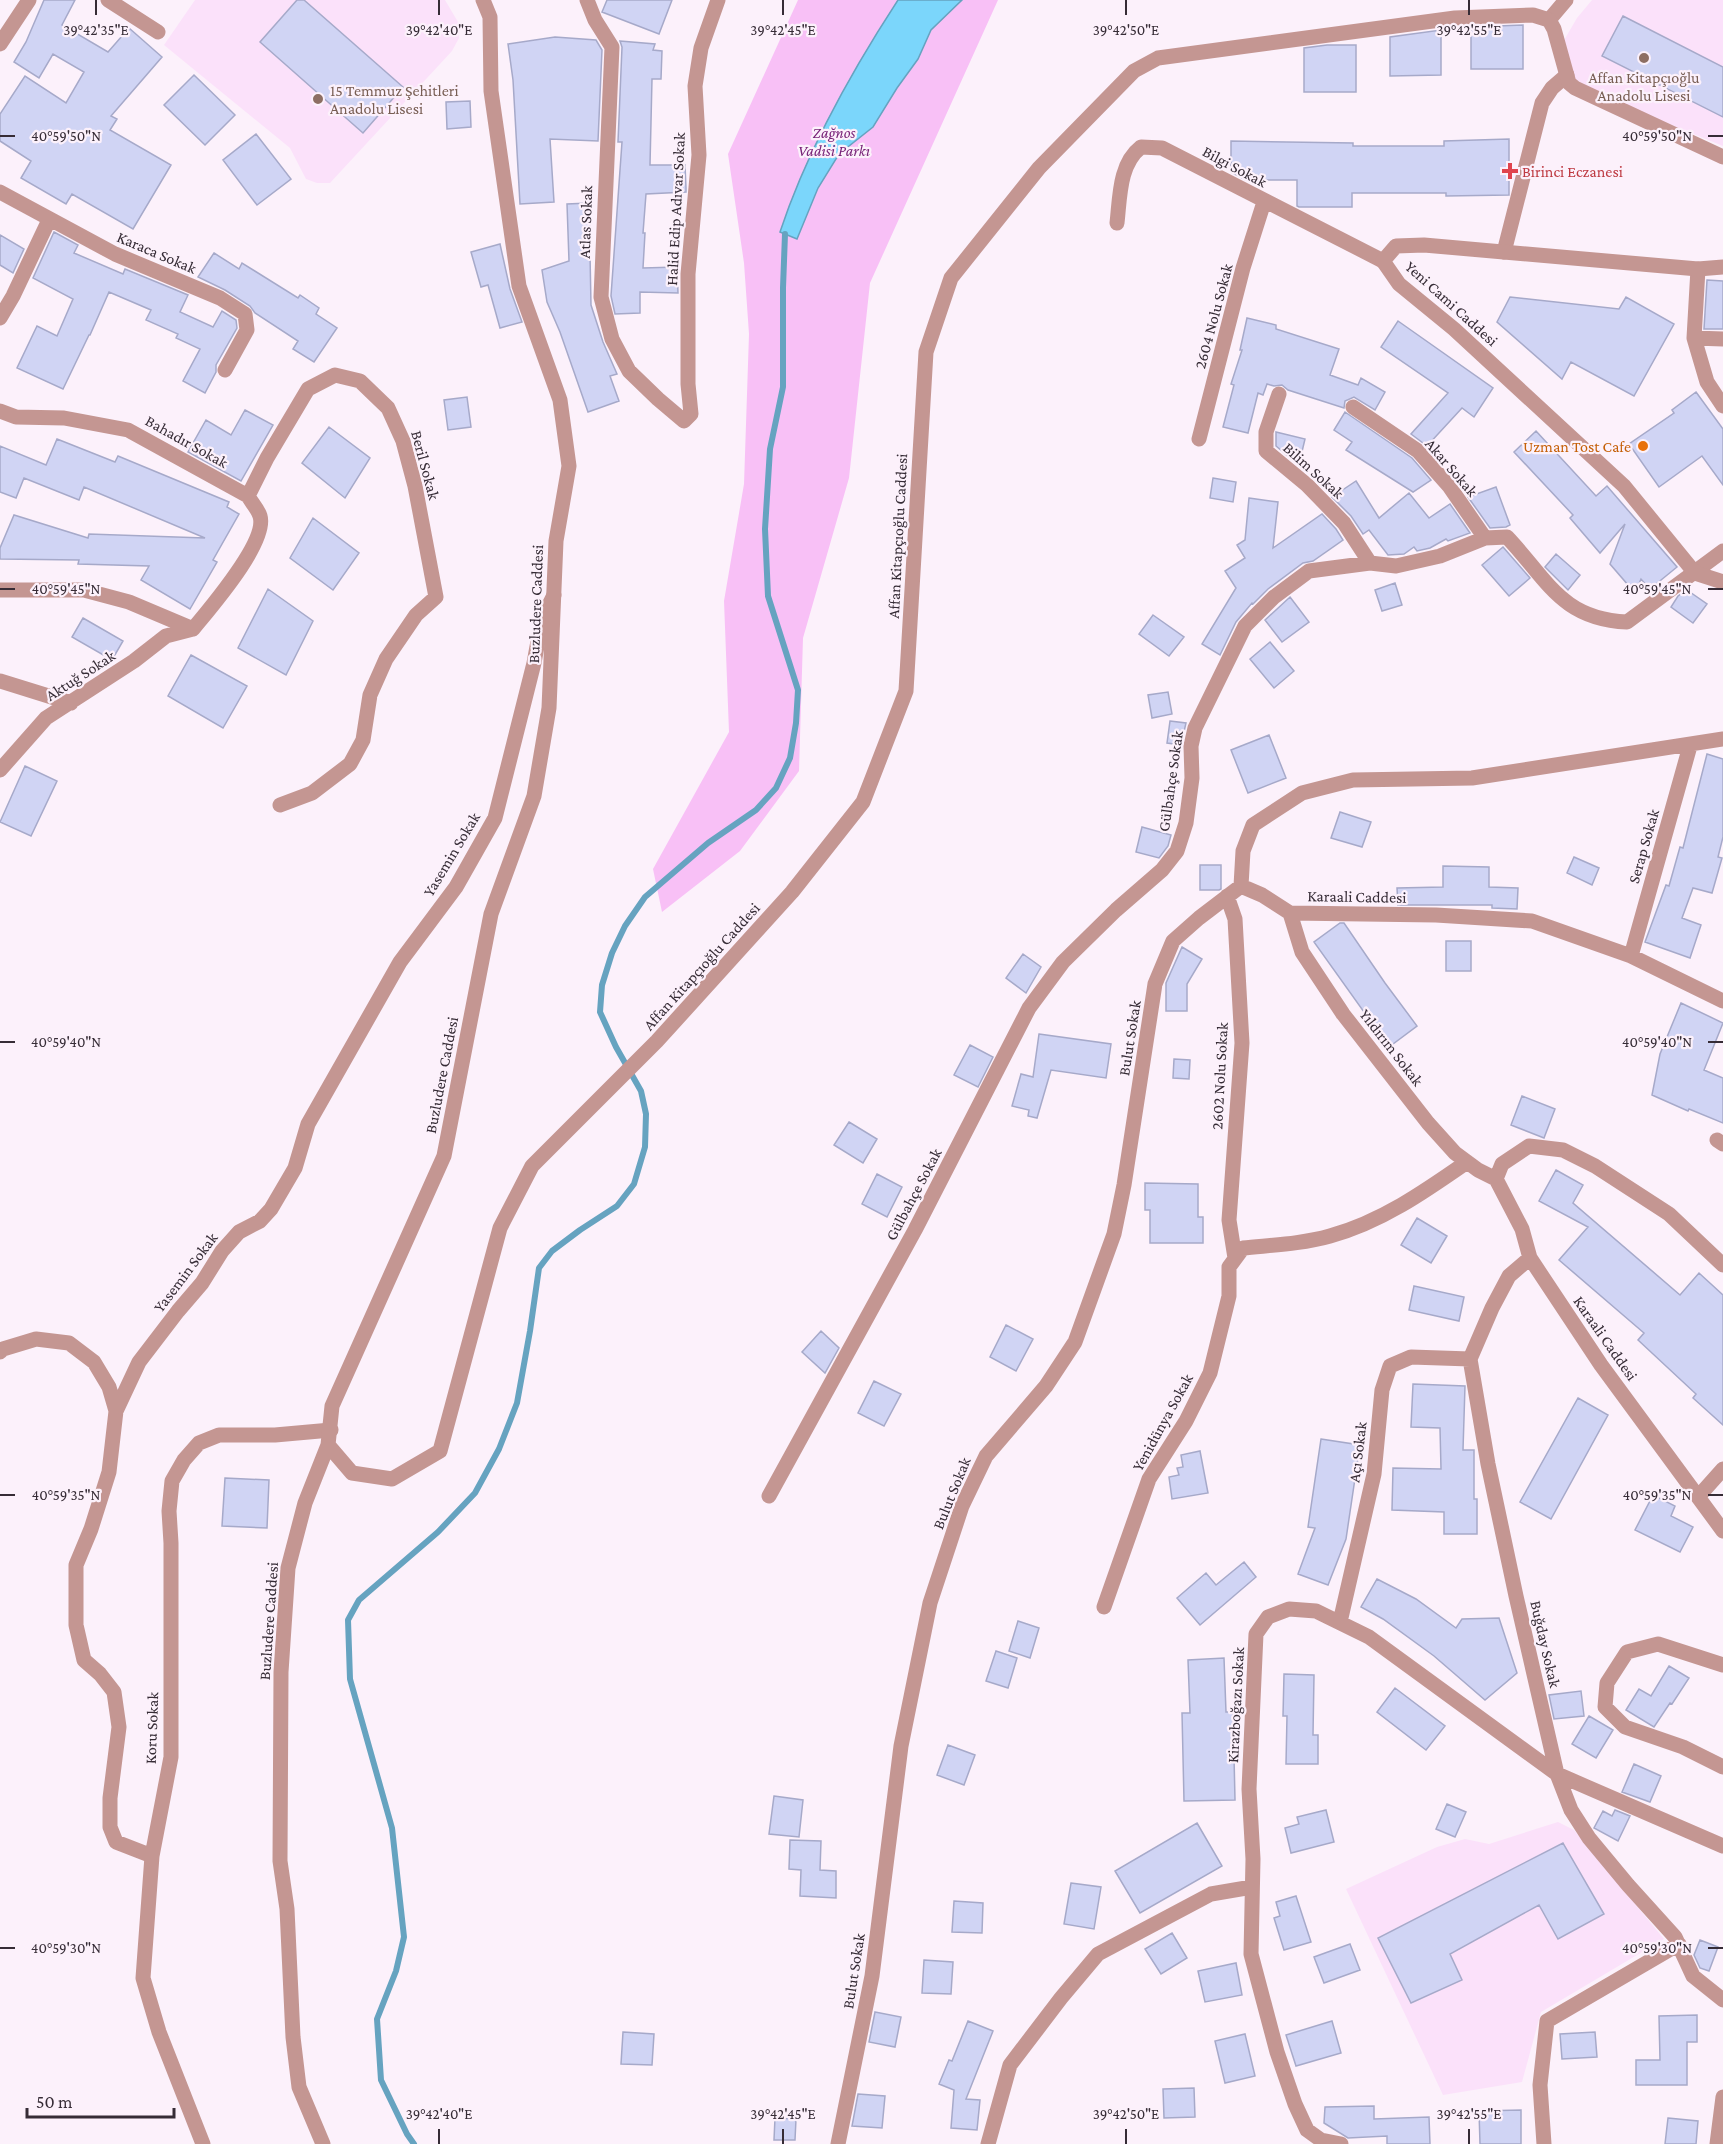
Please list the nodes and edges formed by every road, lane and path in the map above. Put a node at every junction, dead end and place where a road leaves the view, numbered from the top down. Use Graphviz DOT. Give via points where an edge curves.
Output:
graph roads {
  1 [pos="28,0"];
  2 [pos="108,0"];
  3 [pos="483,0"];
  4 [pos="587,0"];
  5 [pos="718,0"];
  6 [pos="1566,0"];
  7 [pos="1549,20"];
  8 [pos="158,32"];
  9 [pos="1,40"];
  10 [pos="1567,75"];
  11 [pos="1723,157"];
  12 [pos="0,192"];
  13 [pos="1264,202"];
  14 [pos="49,220"];
  15 [pos="1117,222"];
  16 [pos="1504,252"];
  17 [pos="1383,261"];
  18 [pos="1723,267"];
  19 [pos="1698,268"];
  20 [pos="0,318"];
  21 [pos="1694,338"];
  22 [pos="1723,339"];
  23 [pos="225,370"];
  24 [pos="1279,394"];
  25 [pos="1723,406"];
  26 [pos="1353,407"];
  27 [pos="0,411"];
  28 [pos="684,421"];
  29 [pos="1199,439"];
  30 [pos="248,496"];
  31 [pos="1485,538"];
  32 [pos="1723,551"];
  33 [pos="1370,563"];
  34 [pos="1695,573"];
  35 [pos="1723,582"];
  36 [pos="0,590"];
  37 [pos="554,595"];
  38 [pos="193,629"];
  39 [pos="0,681"];
  40 [pos="71,703"];
  41 [pos="1723,739"];
  42 [pos="1690,746"];
  43 [pos="0,770"];
  44 [pos="280,805"];
  45 [pos="1241,886"];
  46 [pos="1227,896"];
  47 [pos="1290,913"];
  48 [pos="1631,956"];
  49 [pos="1723,1001"];
  50 [pos="1467,1162"];
  51 [pos="1496,1179"];
  52 [pos="1235,1258"];
  53 [pos="1530,1258"];
  54 [pos="1723,1265"];
  55 [pos="0,1352"];
  56 [pos="1470,1359"];
  57 [pos="116,1411"];
  58 [pos="329,1437"];
  59 [pos="1723,1469"];
  60 [pos="770,1496"];
  61 [pos="1698,1497"];
  62 [pos="1723,1531"];
  63 [pos="1104,1607"];
  64 [pos="1341,1622"];
  65 [pos="1723,1665"];
  66 [pos="1723,1767"];
  67 [pos="1557,1774"];
  68 [pos="1723,1846"];
  69 [pos="152,1856"];
  70 [pos="1252,1887"];
  71 [pos="1678,1944"];
  72 [pos="1723,2000"];
  73 [pos="1723,2097"];
  74 [pos="203,2144"];
  75 [pos="323,2144"];
  76 [pos="838,2144"];
  77 [pos="988,2144"];
  78 [pos="1341,2144"];
  79 [pos="1544,2144"];
  80 [pos="1717,2144"];
  1 -- 9 [label="street"];
  2 -- 8 [label="street"];
  3 -- 37 [label="street, Buzludere Caddesi" via="490,17 491,91 519,286 560,400 569,466 556,541"];
  4 -- 28 [label="street, Atlas Sokak" via="612,47 601,297 612,339 629,371"];
  5 -- 28 [label="street, Halid Edip Adıvar Sokak" via="701,48 695,86 699,155 688,274 691,414"];
  6 -- 7 [label="street"];
  7 -- 10 [label="street"];
  7 -- 58 [label="street, Affan Kitapçıoğlu Caddesi" via="1533,15 1455,18 1158,58 1134,71 1039,168 951,278 926,352 906,691 863,802 792,892 657,1041 532,1166 500,1228 440,1451 392,1479 352,1473"];
  10 -- 11 [label="street" via="1575,88"];
  10 -- 16 [label="street" via="1542,103"];
  12 -- 14 [label="street, Karaca Sokak"];
  13 -- 15 [label="street, Bilgi Sokak" via="1162,148 1141,147 1131,154 1122,182"];
  13 -- 17 [label="street, Bilgi Sokak"];
  13 -- 29 [label="street, 2604 Nolu Sokak"];
  14 -- 20 [label="street"];
  14 -- 23 [label="street, Karaca Sokak" via="115,255 220,298 245,314 247,330"];
  16 -- 17 [label="street, Yeni Cami Caddesi" via="1396,246"];
  16 -- 19 [label="street, Yeni Cami Caddesi"];
  17 -- 34 [label="street, Yeni Cami Caddesi" via="1399,284 1454,328 1624,486"];
  18 -- 19 [label="street, Yeni Cami Caddesi"];
  19 -- 21 [label="street"];
  21 -- 22 [label="street"];
  21 -- 25 [label="street" via="1707,382"];
  24 -- 33 [label="street, Bilim Sokak" via="1266,432 1266,451 1344,523"];
  26 -- 31 [label="street, Akar Sokak" via="1418,451 1449,486"];
  27 -- 30 [label="street, Bahadır Sokak" via="16,417 64,418 128,430"];
  30 -- 38 [label="street" via="260,516 258,538 230,583"];
  30 -- 44 [label="street, Beril Sokak" via="308,389 335,375 360,381 388,408 404,441 436,597 416,615 386,658 370,695 363,740 350,764 312,793"];
  31 -- 33 [label="street, Gülbahçe Sokak" via="1407,564"];
  31 -- 34 [label="street" via="1507,537 1542,580 1571,605 1607,621 1627,622"];
  32 -- 34 [label="street"];
  33 -- 60 [label="street, Gülbahçe Sokak" via="1309,572 1274,597 1245,626 1195,728 1186,823 1177,851 1162,870 1063,962 1029,1008 915,1230"];
  34 -- 35 [label="street"];
  36 -- 38 [label="street" via="84,590 129,602"];
  37 -- 57 [label="street, Yasemin Sokak" via="542,619 495,818 456,887 400,962 308,1124 294,1168 271,1209 260,1221 239,1232 222,1251 202,1283 139,1362"];
  37 -- 58 [label="street, Buzludere Caddesi" via="549,708 534,796 491,914 444,1156 332,1406"];
  38 -- 40 [label="street, Aktuğ Sokak" via="166,636"];
  39 -- 40 [label="street"];
  40 -- 43 [label="street, Aktuğ Sokak" via="46,718"];
  41 -- 42 [label="street"];
  42 -- 45 [label="street" via="1472,778 1353,780 1302,793 1253,825 1243,851"];
  42 -- 48 [label="street, Serap Sokak"];
  45 -- 46 [label="street, Bulut Sokak"];
  45 -- 47 [label="street, Karaali Caddesi"];
  46 -- 52 [label="street, 2602 Nolu Sokak" via="1235,919 1242,1043 1228,1220"];
  46 -- 76 [label="street, Bulut Sokak" via="1173,941 1155,984 1114,1234 1075,1342 1046,1386 986,1456 962,1506 930,1603 901,1746 873,1976"];
  47 -- 48 [label="street, Karaali Caddesi" via="1532,921"];
  47 -- 50 [label="street, Yıldırım Sokak" via="1302,952 1343,1014 1428,1123"];
  48 -- 49 [label="street, Karaali Caddesi"];
  50 -- 51 [label="street, Yıldırım Sokak"];
  50 -- 52 [label="street" via="1404,1205 1356,1228 1327,1237 1243,1248"];
  51 -- 53 [label="street, Karaali Caddesi" via="1522,1229"];
  51 -- 54 [label="street" via="1502,1164 1529,1146 1563,1150 1669,1214"];
  52 -- 63 [label="street, Yenidünya Sokak" via="1229,1267 1229,1296 1210,1373 1186,1421 1149,1479"];
  53 -- 56 [label="street" via="1509,1276"];
  53 -- 61 [label="street, Karaali Caddesi" via="1601,1365"];
  55 -- 57 [label="street" via="36,1339 69,1343 94,1362 109,1388"];
  56 -- 64 [label="street, Açı Sokak" via="1411,1357 1390,1366 1382,1390 1374,1474"];
  56 -- 67 [label="street, Buğday Sokak" via="1488,1464"];
  57 -- 69 [label="street, Yasemin Sokak" via="110,1472 76,1565 76,1624 84,1660 114,1692 119,1727 110,1827 116,1842"];
  58 -- 69 [label="street, Koru Sokak" via="219,1435 199,1443 172,1481 171,1757"];
  58 -- 75 [label="street, Buzludere Caddesi" via="305,1503 288,1568 281,1672 280,1861 287,1909 293,2037 299,2087"];
  59 -- 61 [label="street"];
  61 -- 62 [label="street, Karaali Caddesi"];
  64 -- 67 [label="street, Kirazboğazı Sokak" via="1378,1644"];
  64 -- 70 [label="street, Kirazboğazı Sokak" via="1316,1611 1289,1609 1268,1617 1256,1634 1249,1789"];
  65 -- 66 [label="street" via="1658,1644 1627,1652 1607,1683 1605,1707 1625,1727 1683,1747"];
  67 -- 68 [label="street, Kirazboğazı Sokak"];
  67 -- 71 [label="street, Buğday Sokak" via="1571,1810 1589,1838"];
  69 -- 74 [label="street, Koru Sokak" via="143,1978 159,2032"];
  70 -- 77 [label="street" via="1211,1894 1098,1954 1010,2065"];
  70 -- 78 [label="street, Kirazboğazı Sokak" via="1251,1954 1295,2104 1307,2130"];
  71 -- 72 [label="street, Buğday Sokak" via="1693,1976"];
  71 -- 79 [label="street" via="1547,2021 1540,2085"];
  73 -- 80 [label="street"];
}
